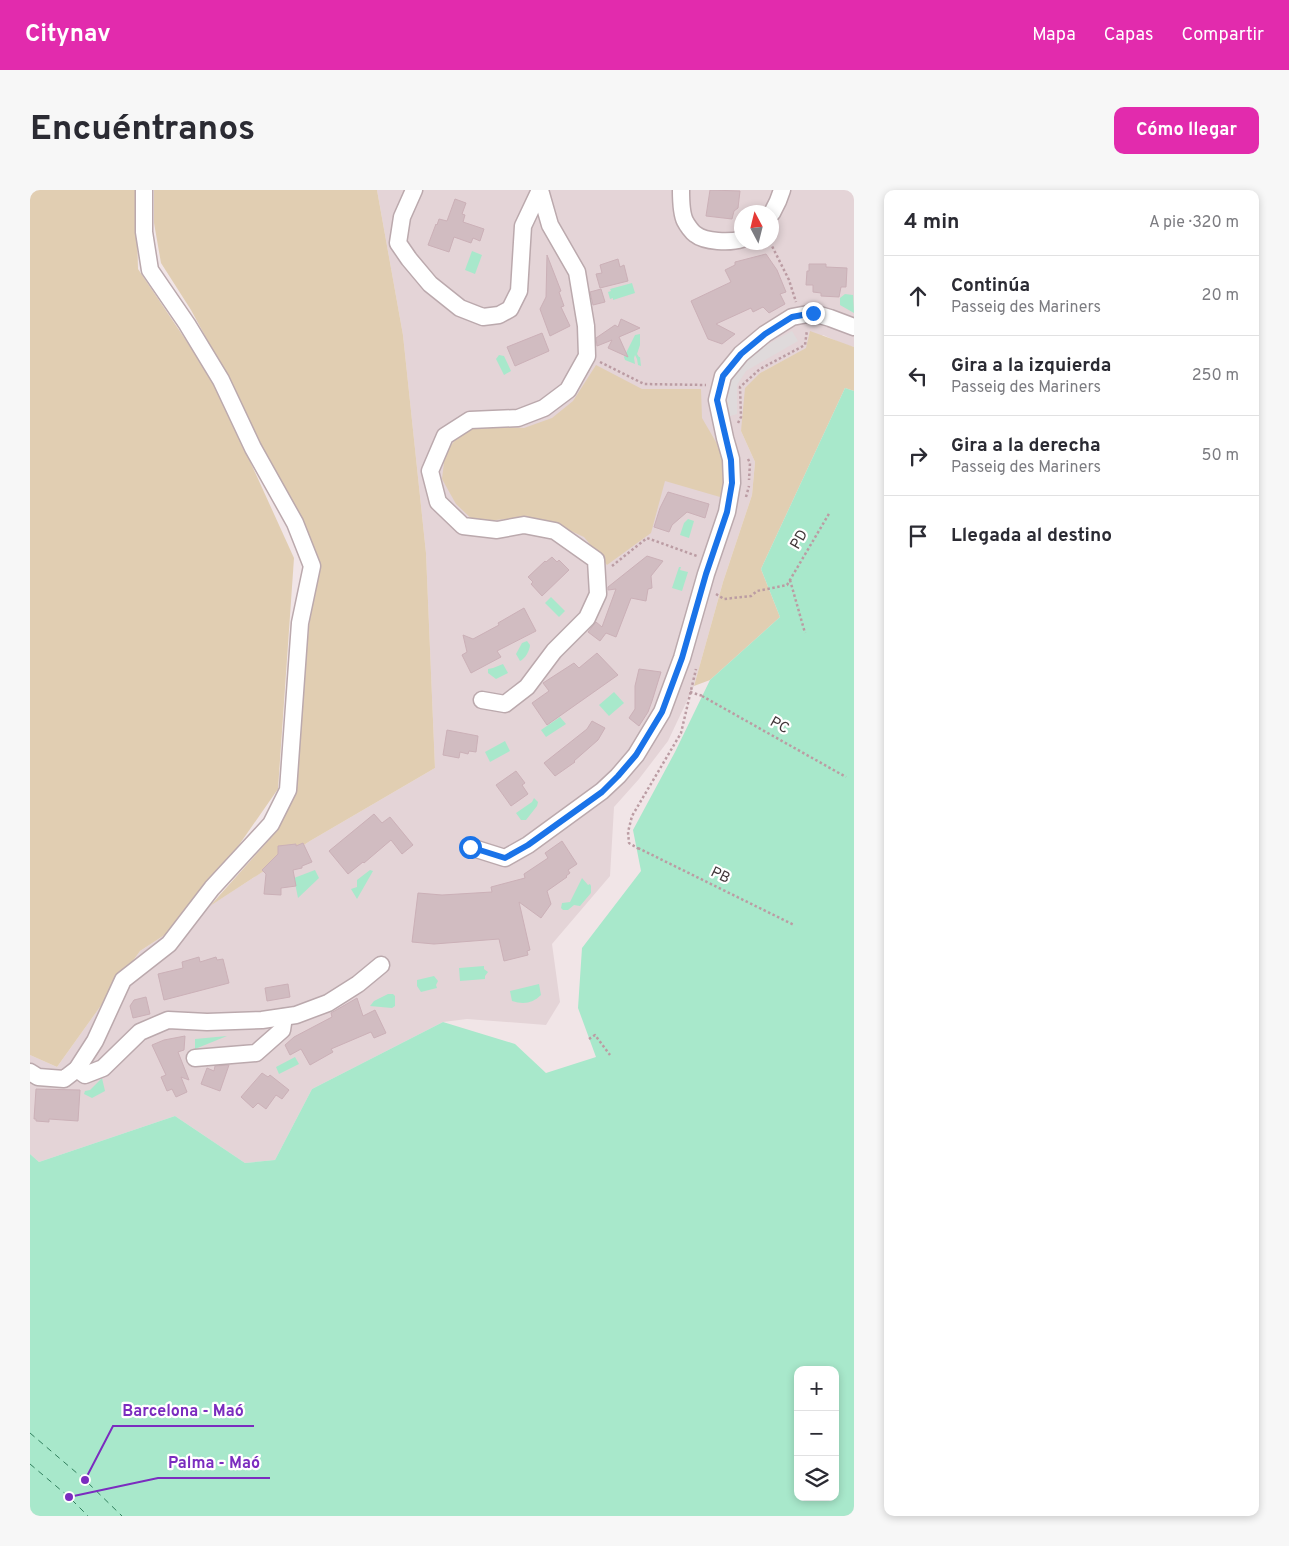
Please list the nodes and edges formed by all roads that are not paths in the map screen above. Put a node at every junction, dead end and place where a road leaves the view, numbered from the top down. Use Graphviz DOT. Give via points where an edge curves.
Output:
graph roads {
  1 [pos="144,190"];
  2 [pos="414,190"];
  3 [pos="540,190"];
  4 [pos="681,190"];
  5 [pos="782,190"];
  6 [pos="776,205"];
  7 [pos="734,241"];
  8 [pos="854,327"];
  9 [pos="482,700"];
  10 [pos="470,847"];
  11 [pos="381,965"];
  12 [pos="284,1017"];
  13 [pos="195,1058"];
  14 [pos="76,1069"];
  15 [pos="30,1072"];
  1 -- 14 [label="street" via="144,232 150,270 221,380 253,448 296,523 312,566 300,622 288,790 271,824 212,888 169,944 123,980 95,1041"];
  2 -- 3 [label="street" via="402,217 398,243 430,284 460,308 483,317 499,315 510,309 519,291 523,226"];
  3 -- 9 [label="street" via="550,225 576,272 586,326 587,356 568,390 544,408 518,418 470,420 445,436 430,471 438,502 463,526 497,530 524,525 555,531 596,560 598,594 587,618 554,651 527,687 505,704"];
  4 -- 7 [label="street" via="684,220 695,234 712,240"];
  5 -- 6 [label="street"];
  8 -- 10 [label="street" via="813,313 804,322 792,317 741,354 723,376 717,400 731,460 732,483 727,512 662,712 636,755 602,792 505,858"];
  11 -- 12 [label="street" via="328,1002"];
  12 -- 13 [label="street" via="282,1030 256,1053"];
  12 -- 14 [label="street" via="207,1022 168,1020 140,1032 103,1068 85,1075"];
  14 -- 15 [label="street" via="64,1079 38,1077"];
}
